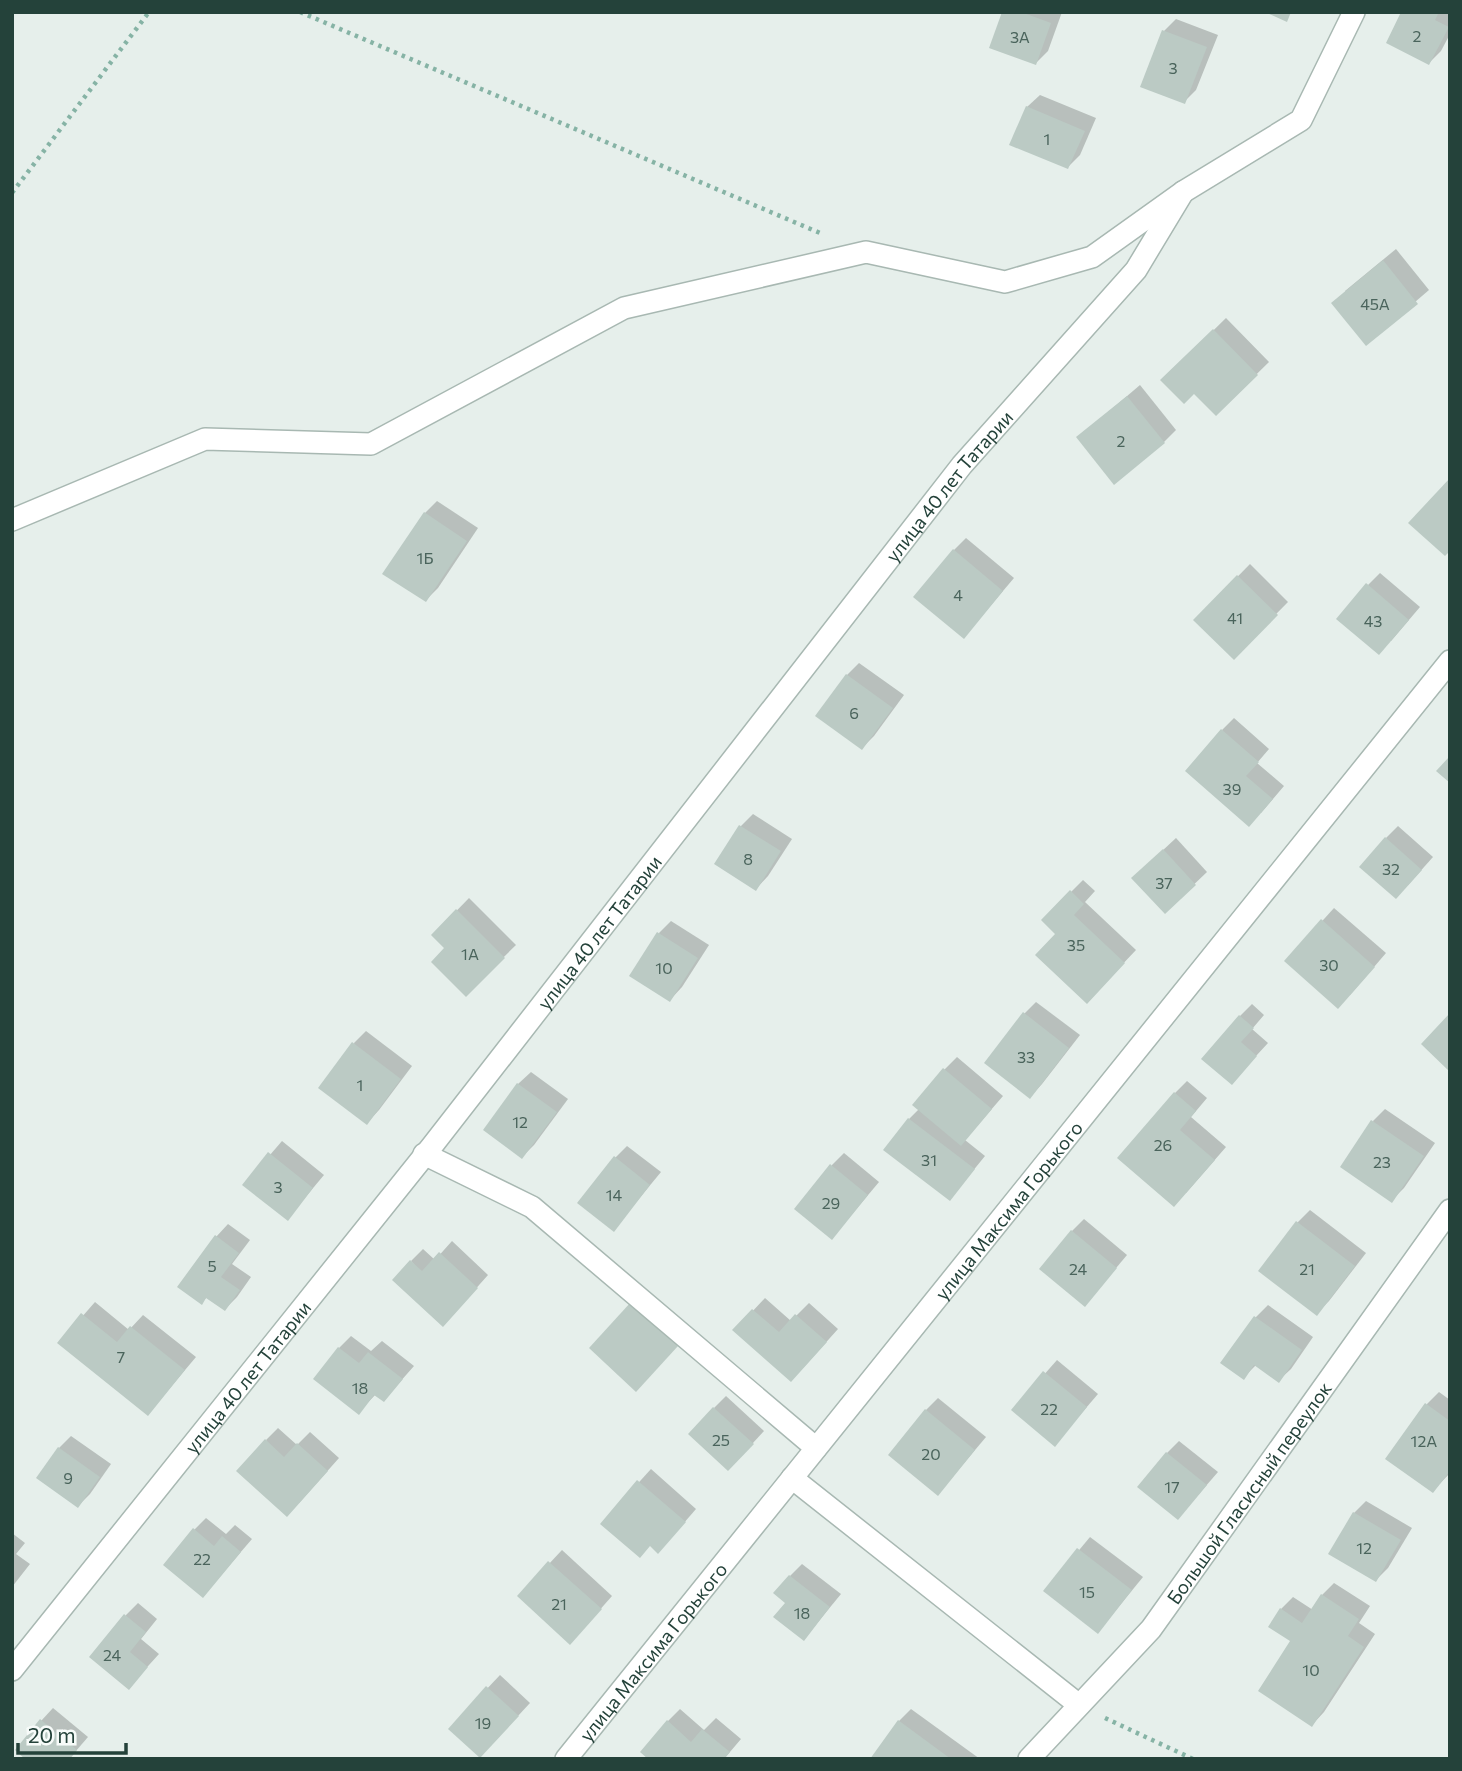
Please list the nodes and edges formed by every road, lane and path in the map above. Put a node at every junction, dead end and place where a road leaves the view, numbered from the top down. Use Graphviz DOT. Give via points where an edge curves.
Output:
graph roads {
  1 [pos="149,12"];
  2 [pos="300,12"];
  3 [pos="1354,12"];
  4 [pos="1183,192"];
  5 [pos="12,193"];
  6 [pos="866,252"];
  7 [pos="12,520"];
  8 [pos="1450,660"];
  9 [pos="424,1154"];
  10 [pos="1450,1210"];
  11 [pos="816,1448"];
  12 [pos="792,1478"];
  13 [pos="12,1670"];
  14 [pos="1079,1705"];
  15 [pos="566,1759"];
  16 [pos="1029,1759"];
  17 [pos="1193,1759"];
  1 -- 5 [label="path"];
  2 -- 6 [label="path"];
  3 -- 4 [label="street" via="1301,120"];
  4 -- 6 [label="street" via="1092,257 1005,282"];
  4 -- 9 [label="street, улица 40 лет Татарии" via="1136,270 962,465"];
  6 -- 7 [label="street" via="624,308 371,444 205,439"];
  8 -- 11 [label="street, улица Максима Горького"];
  9 -- 11 [label="street" via="532,1207"];
  9 -- 13 [label="street, улица 40 лет Татарии"];
  10 -- 14 [label="street, Большой Гласисный переулок" via="1151,1629"];
  11 -- 12 [label="street, улица Максима Горького"];
  12 -- 14 [label="street"];
  12 -- 15 [label="street, улица Максима Горького"];
  14 -- 16 [label="street, Большой Гласисный переулок"];
  14 -- 17 [label="path"];
}
